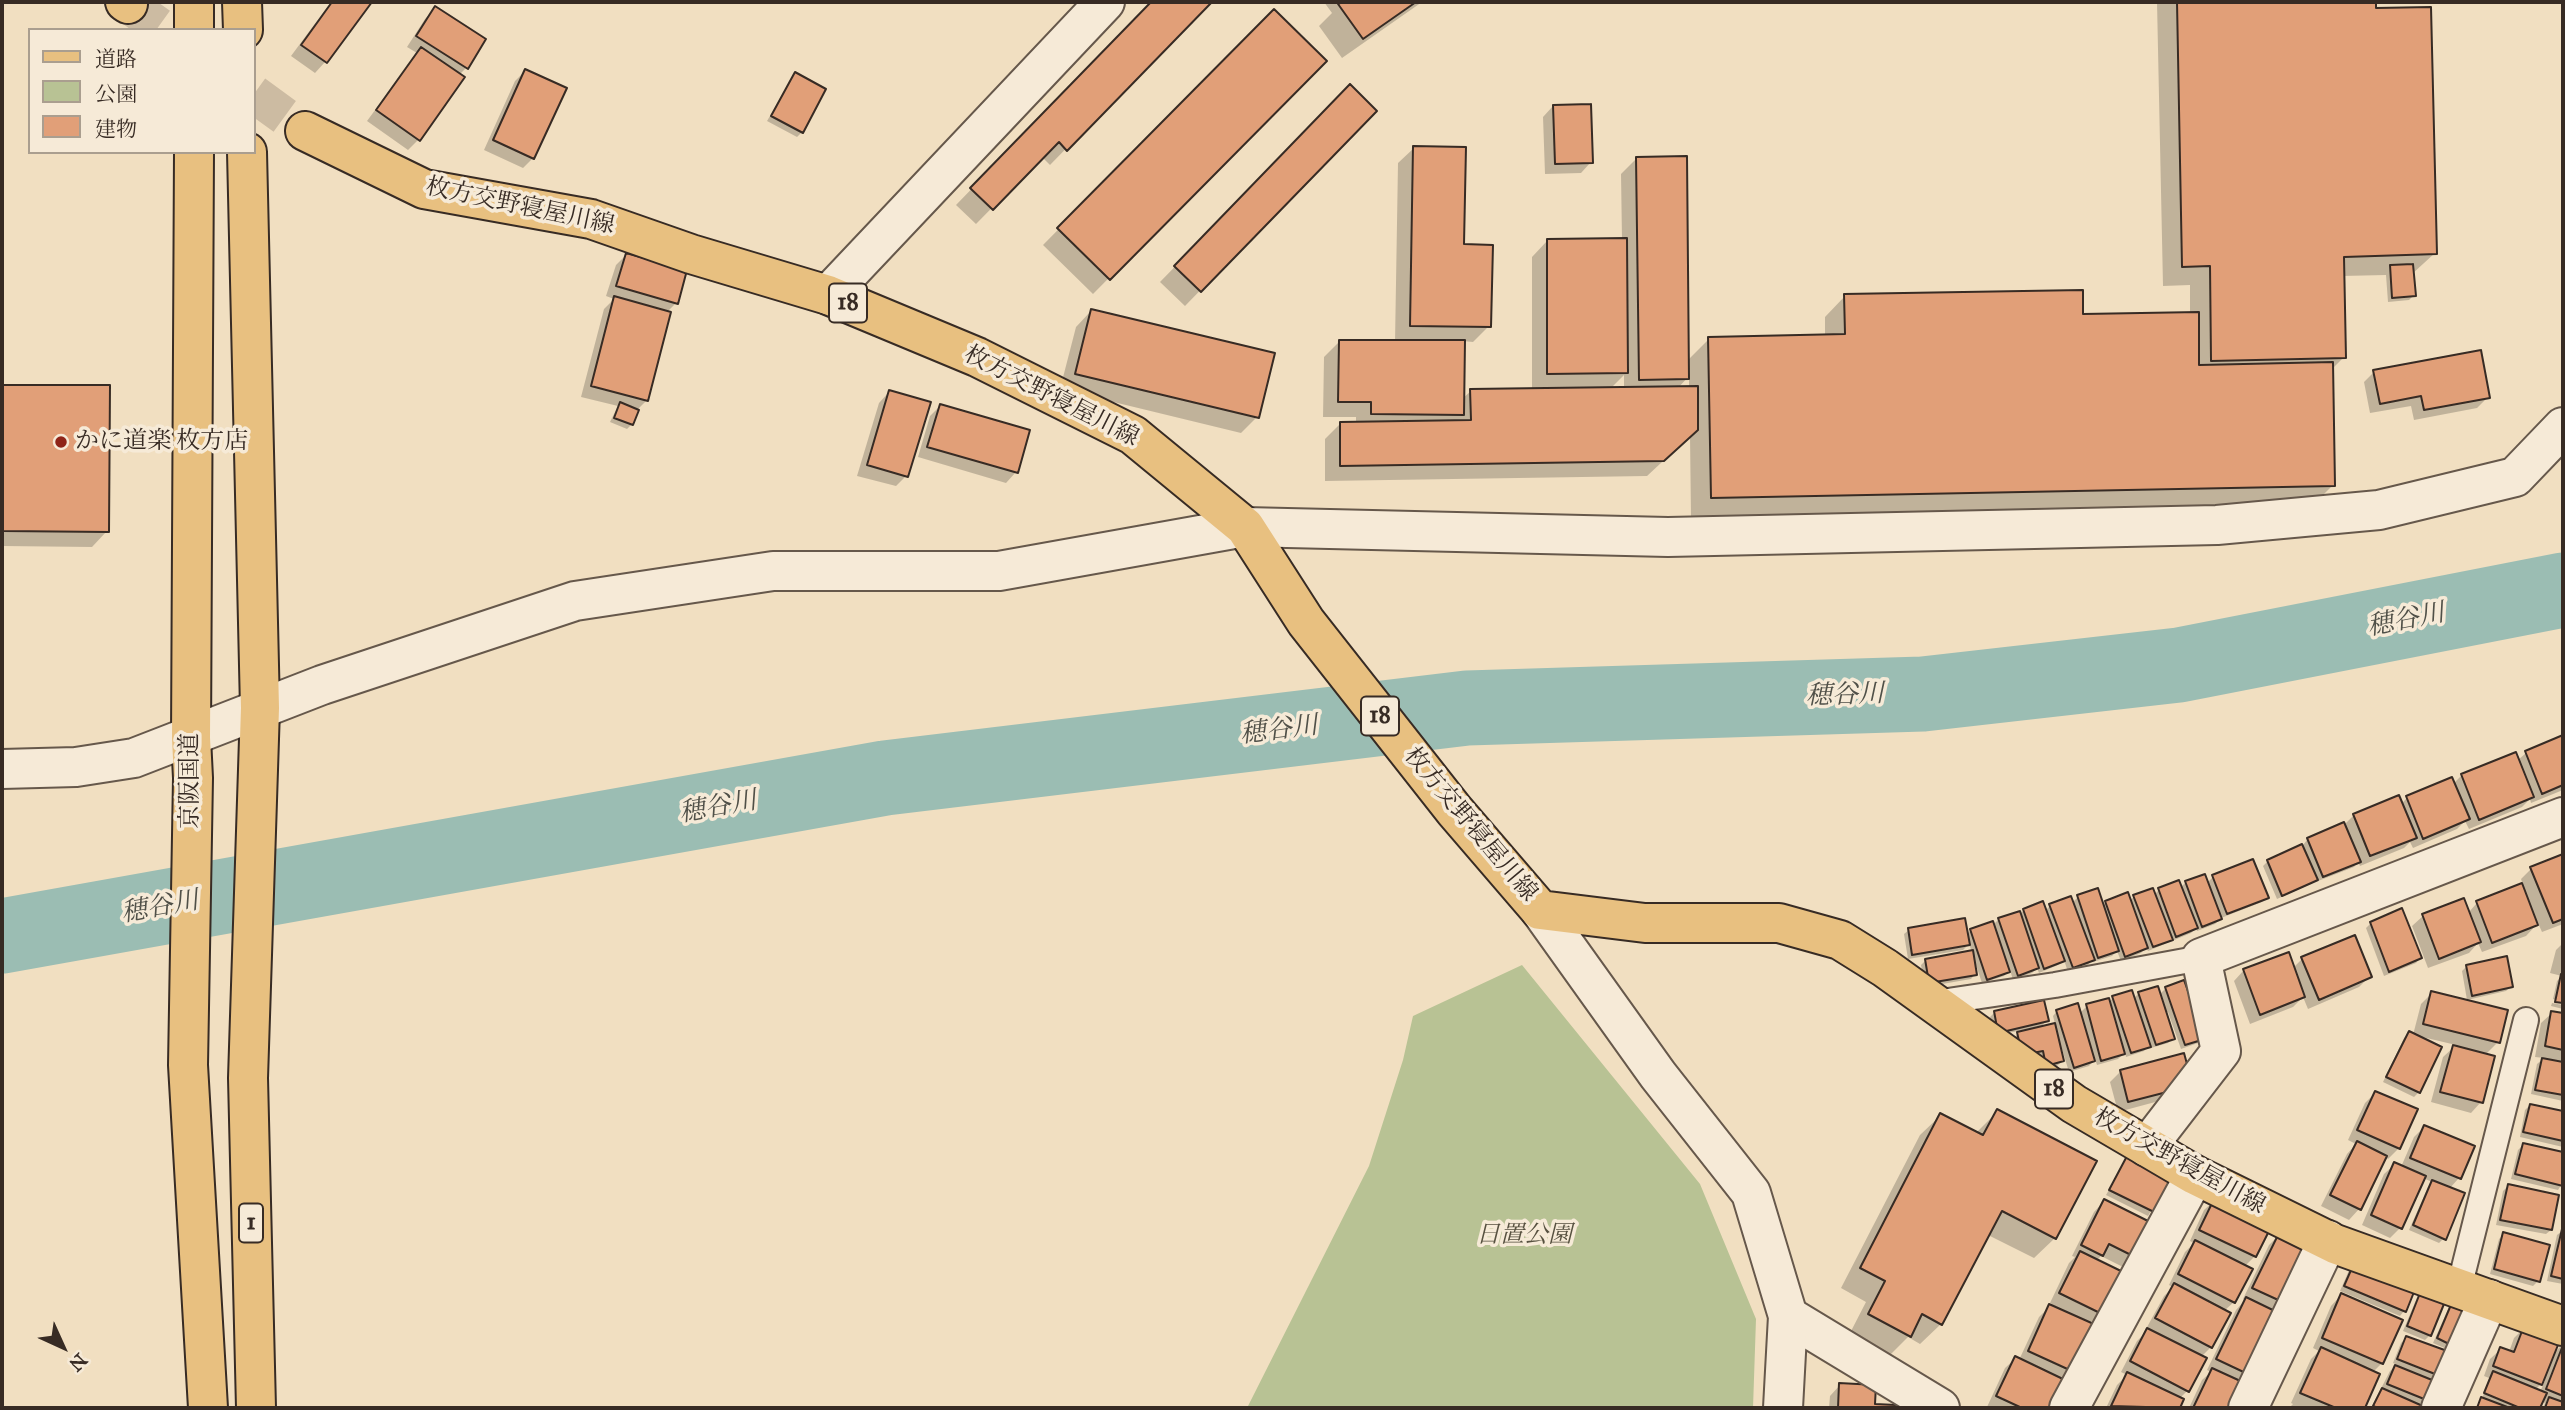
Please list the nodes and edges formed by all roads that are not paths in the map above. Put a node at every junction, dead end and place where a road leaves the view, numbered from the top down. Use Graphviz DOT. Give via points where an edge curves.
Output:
graph roads {
  1 [pos="194,2"];
  2 [pos="243,2"];
  3 [pos="1105,2"];
  4 [pos="194,28"];
  5 [pos="243,28"];
  6 [pos="305,131"];
  7 [pos="194,154"];
  8 [pos="247,154"];
  9 [pos="828,295"];
  10 [pos="2563,426"];
  11 [pos="1245,527"];
  12 [pos="260,708"];
  13 [pos="191,738"];
  14 [pos="2,769"];
  15 [pos="2563,817"];
  16 [pos="1540,910"];
  17 [pos="2201,958"];
  18 [pos="1934,1003"];
  19 [pos="2526,1020"];
  20 [pos="2147,1147"];
  21 [pos="2195,1175"];
  22 [pos="2328,1240"];
  23 [pos="2474,1294"];
  24 [pos="1788,1316"];
  25 [pos="2563,1326"];
  26 [pos="208,1408"];
  27 [pos="256,1408"];
  28 [pos="1783,1408"];
  29 [pos="1940,1408"];
  30 [pos="2069,1408"];
  31 [pos="2248,1408"];
  32 [pos="2441,1408"];
  1 -- 4 [label="main road"];
  2 -- 5 [label="main road"];
  3 -- 9 [label="street"];
  6 -- 9 [label="main road, 枚方交野寝屋川線 / 18" via="424,189 591,219"];
  7 -- 13 [label="main road, 京阪国道"];
  8 -- 12 [label="main road, 1"];
  9 -- 11 [label="main road, 枚方交野寝屋川線 / 18" via="977,357 1133,435"];
  10 -- 11 [label="street" via="2515,477 2379,510 2217,524 1668,537"];
  11 -- 12 [label="street" via="999,571 773,571 575,601"];
  11 -- 16 [label="main road, 枚方交野寝屋川線 / 18" via="1306,622 1454,810"];
  12 -- 13 [label="street"];
  12 -- 27 [label="main road, 1" via="248,1078"];
  13 -- 14 [label="street" via="134,758 76,767"];
  13 -- 26 [label="main road, 京阪国道" via="188,1065"];
  15 -- 17 [label="street"];
  16 -- 18 [label="main road, 枚方交野寝屋川線 / 18" via="1645,923 1779,923 1840,940"];
  16 -- 24 [label="street" via="1658,1075 1751,1193"];
  17 -- 18 [label="lane"];
  17 -- 20 [label="street" via="2221,1051"];
  18 -- 20 [label="main road, 枚方交野寝屋川線 / 18" via="2074,1104"];
  19 -- 23 [label="lane"];
  20 -- 21 [label="main road, 枚方交野寝屋川線 / 18"];
  21 -- 22 [label="main road, 枚方交野寝屋川線 / 18"];
  21 -- 30 [label="street"];
  22 -- 23 [label="main road, 枚方交野寝屋川線 / 18"];
  22 -- 31 [label="street"];
  23 -- 25 [label="main road, 枚方交野寝屋川線 / 18"];
  23 -- 32 [label="street"];
  24 -- 28 [label="street"];
  24 -- 29 [label="street"];
}
